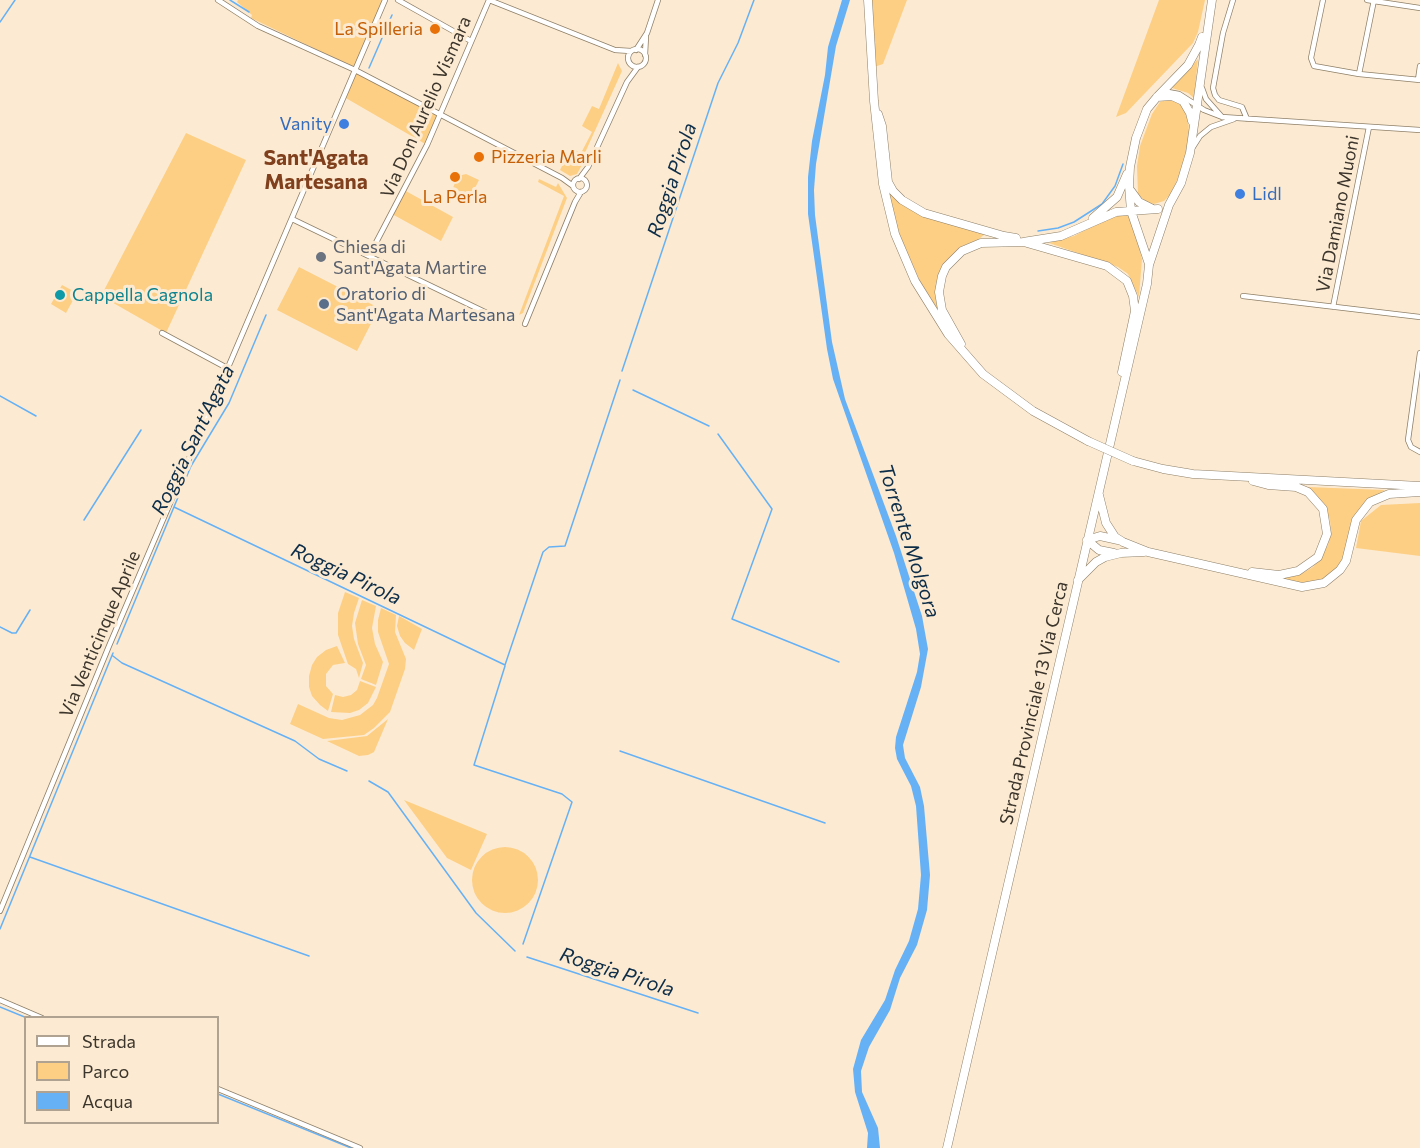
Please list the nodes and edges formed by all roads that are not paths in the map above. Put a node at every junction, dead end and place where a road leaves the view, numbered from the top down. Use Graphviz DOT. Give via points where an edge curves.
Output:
graph roads {
  1 [pos="218,0"];
  2 [pos="385,0"];
  3 [pos="398,0"];
  4 [pos="489,0"];
  5 [pos="658,0"];
  6 [pos="868,0"];
  7 [pos="1212,0"];
  8 [pos="1233,0"];
  9 [pos="1323,0"];
  10 [pos="1367,0"];
  11 [pos="1374,1"];
  12 [pos="1420,8"];
  13 [pos="1210,10"];
  14 [pos="647,33"];
  15 [pos="471,41"];
  16 [pos="615,50"];
  17 [pos="634,50"];
  18 [pos="645,55"];
  19 [pos="629,62"];
  20 [pos="1420,66"];
  21 [pos="638,67"];
  22 [pos="355,70"];
  23 [pos="1359,74"];
  24 [pos="1200,77"];
  25 [pos="1419,80"];
  26 [pos="627,82"];
  27 [pos="1156,97"];
  28 [pos="874,101"];
  29 [pos="1196,105"];
  30 [pos="440,115"];
  31 [pos="1222,117"];
  32 [pos="1237,119"];
  33 [pos="1248,119"];
  34 [pos="1193,126"];
  35 [pos="1369,127"];
  36 [pos="1420,130"];
  37 [pos="1190,153"];
  38 [pos="588,167"];
  39 [pos="1130,167"];
  40 [pos="562,178"];
  41 [pos="578,179"];
  42 [pos="586,181"];
  43 [pos="1129,186"];
  44 [pos="577,190"];
  45 [pos="1169,205"];
  46 [pos="1158,209"];
  47 [pos="1131,212"];
  48 [pos="292,219"];
  49 [pos="1085,225"];
  50 [pos="1039,240"];
  51 [pos="1023,242"];
  52 [pos="369,256"];
  53 [pos="1149,265"];
  54 [pos="1243,296"];
  55 [pos="1333,307"];
  56 [pos="489,314"];
  57 [pos="1420,317"];
  58 [pos="525,324"];
  59 [pos="162,333"];
  60 [pos="1420,353"];
  61 [pos="229,369"];
  62 [pos="979,371"];
  63 [pos="1419,372"];
  64 [pos="1118,410"];
  65 [pos="1420,452"];
  66 [pos="1242,477"];
  67 [pos="1420,486"];
  68 [pos="1098,490"];
  69 [pos="1420,492"];
  70 [pos="1087,540"];
  71 [pos="1123,542"];
  72 [pos="1148,552"];
  73 [pos="1121,553"];
  74 [pos="1221,568"];
  75 [pos="1078,581"];
  76 [pos="0,911"];
  77 [pos="0,1000"];
  78 [pos="40,1016"];
  79 [pos="219,1089"];
  80 [pos="360,1148"];
  81 [pos="947,1148"];
  1 -- 22 [label="street" via="258,26"];
  2 -- 22 [label="street, Via Venticinque Aprile"];
  3 -- 15 [label="street"];
  4 -- 15 [label="street, Via Don Aurelio Vismara"];
  4 -- 16 [label="street"];
  5 -- 14 [label="street"];
  6 -- 28 [label="main road"];
  7 -- 13 [label="main road, Strada Provinciale 13 Via Cerca"];
  8 -- 33 [label="street" via="1222,33 1213,88 1219,100 1242,108"];
  9 -- 23 [label="street" via="1312,63 1317,68"];
  10 -- 11 [label="street"];
  11 -- 12 [label="street"];
  11 -- 23 [label="street"];
  13 -- 24 [label="main road, Strada Provinciale 13 Via Cerca"];
  13 -- 27 [label="main road, Strada Provinciale 13 Via Cerca" via="1193,56 1179,76"];
  14 -- 17 [label="street"];
  14 -- 18 [label="street"];
  15 -- 30 [label="street, Via Don Aurelio Vismara"];
  16 -- 17 [label="street"];
  16 -- 19 [label="street"];
  17 -- 18 [label="street"];
  17 -- 19 [label="street" via="628,55"];
  18 -- 21 [label="street" via="644,63"];
  19 -- 21 [label="street"];
  19 -- 26 [label="street"];
  20 -- 25 [label="street"];
  21 -- 26 [label="street"];
  22 -- 30 [label="street"];
  22 -- 48 [label="street, Via Venticinque Aprile"];
  23 -- 25 [label="street"];
  24 -- 29 [label="main road, Strada Provinciale 13 Via Cerca"];
  24 -- 31 [label="street" via="1206,99"];
  26 -- 38 [label="street"];
  27 -- 29 [label="street" via="1173,92"];
  27 -- 34 [label="main road" via="1172,96 1183,101"];
  27 -- 39 [label="main road, Strada Provinciale 13 Via Cerca" via="1140,125"];
  28 -- 50 [label="main road" via="882,126 888,182 902,200 924,213 1004,236"];
  28 -- 62 [label="main road" via="883,184 901,250 932,311"];
  29 -- 31 [label="street"];
  29 -- 34 [label="main road, Strada Provinciale 13 Via Cerca"];
  30 -- 40 [label="street"];
  30 -- 52 [label="street, Via Don Aurelio Vismara"];
  31 -- 32 [label="street"];
  32 -- 33 [label="street"];
  32 -- 37 [label="street" via="1205,131"];
  33 -- 35 [label="street"];
  34 -- 37 [label="main road, Strada Provinciale 13 Via Cerca"];
  35 -- 36 [label="street"];
  35 -- 55 [label="street, Via Damiano Muoni"];
  37 -- 45 [label="main road, Strada Provinciale 13 Via Cerca"];
  38 -- 41 [label="street"];
  38 -- 42 [label="street"];
  39 -- 43 [label="main road, Strada Provinciale 13 Via Cerca"];
  39 -- 49 [label="main road" via="1117,197"];
  40 -- 41 [label="street"];
  40 -- 44 [label="street"];
  41 -- 42 [label="street"];
  41 -- 44 [label="street"];
  42 -- 44 [label="street" via="587,188"];
  43 -- 46 [label="main road" via="1138,202"];
  43 -- 47 [label="main road, Strada Provinciale 13 Via Cerca"];
  44 -- 58 [label="street"];
  45 -- 46 [label="main road"];
  45 -- 53 [label="main road, Strada Provinciale 13 Via Cerca"];
  46 -- 47 [label="main road"];
  47 -- 49 [label="main road" via="1116,212"];
  47 -- 53 [label="main road, Strada Provinciale 13 Via Cerca"];
  48 -- 52 [label="street"];
  48 -- 61 [label="street, Via Venticinque Aprile"];
  49 -- 50 [label="main road" via="1061,236"];
  50 -- 51 [label="main road"];
  51 -- 62 [label="main road" via="969,247 954,258 942,276 942,310"];
  51 -- 64 [label="main road" via="1107,266 1127,281 1135,311 1124,357"];
  52 -- 56 [label="street"];
  53 -- 64 [label="main road, Strada Provinciale 13 Via Cerca"];
  54 -- 55 [label="street"];
  55 -- 57 [label="street"];
  59 -- 61 [label="street"];
  60 -- 63 [label="street"];
  61 -- 76 [label="street, Via Venticinque Aprile"];
  62 -- 66 [label="main road, bridge" via="1027,408 1132,461 1181,472"];
  63 -- 65 [label="street" via="1408,440"];
  64 -- 68 [label="main road, Strada Provinciale 13 Via Cerca"];
  66 -- 67 [label="main road"];
  66 -- 74 [label="main road" via="1308,492 1323,509 1327,534 1318,557 1293,573"];
  68 -- 70 [label="main road, Strada Provinciale 13 Via Cerca"];
  68 -- 71 [label="main road" via="1106,524"];
  69 -- 74 [label="main road" via="1389,494 1367,506 1354,525 1344,564 1320,584 1295,587"];
  70 -- 71 [label="main road" via="1103,536"];
  70 -- 73 [label="main road" via="1102,551"];
  70 -- 75 [label="main road, Strada Provinciale 13 Via Cerca"];
  71 -- 72 [label="main road"];
  72 -- 73 [label="main road"];
  72 -- 74 [label="main road"];
  73 -- 75 [label="main road" via="1099,560"];
  75 -- 81 [label="main road, Strada Provinciale 13 Via Cerca"];
  77 -- 78 [label="street"];
  79 -- 80 [label="street"];
}
